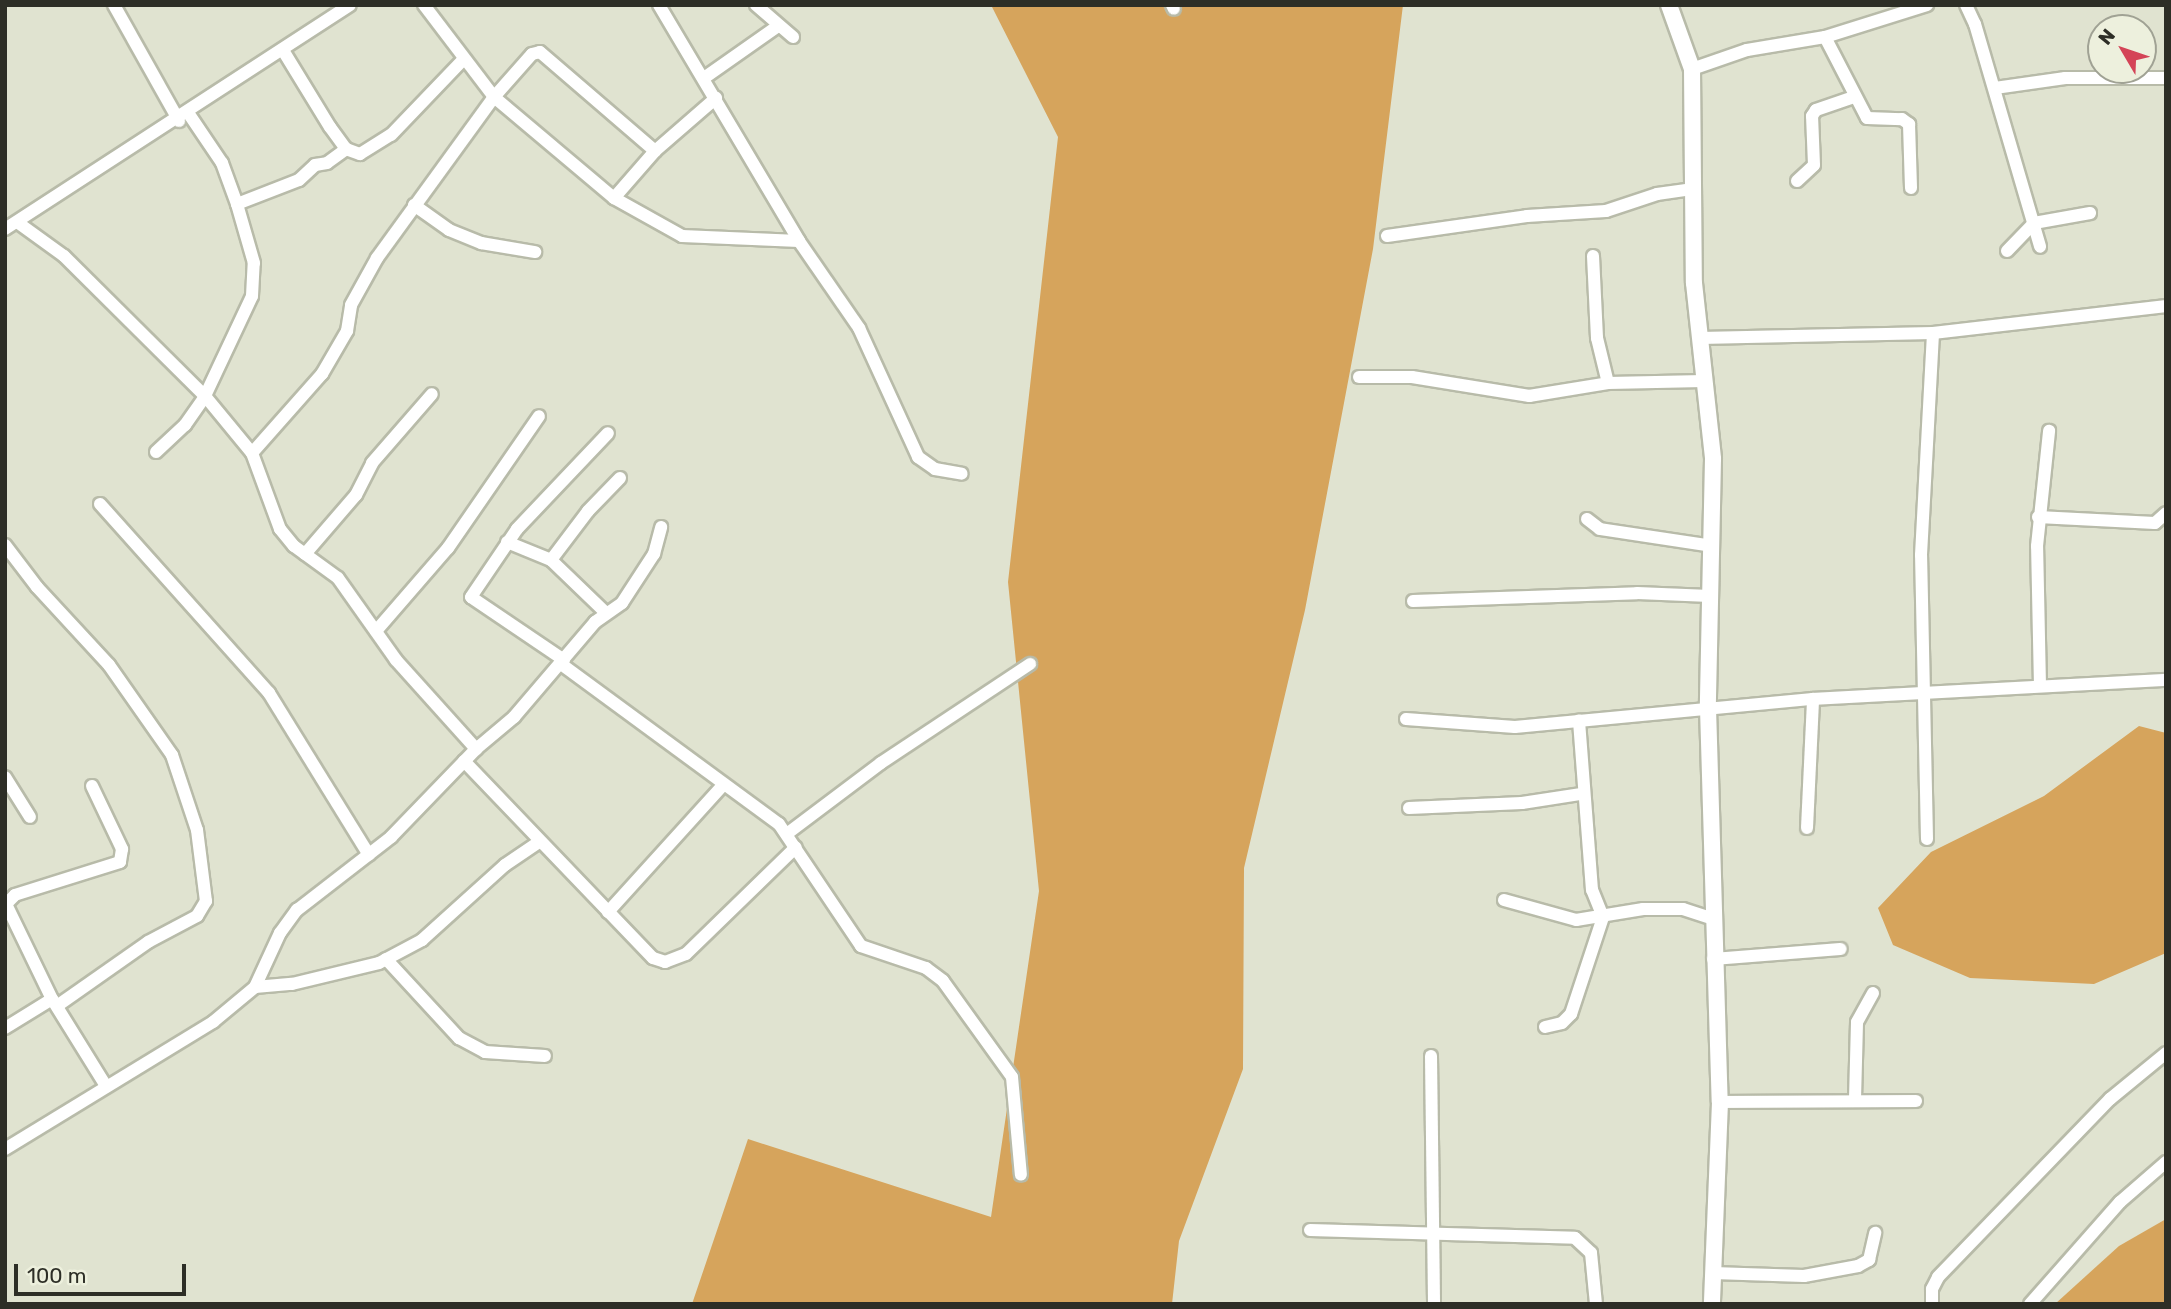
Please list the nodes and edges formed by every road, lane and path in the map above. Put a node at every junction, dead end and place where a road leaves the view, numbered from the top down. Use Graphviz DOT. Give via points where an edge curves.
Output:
graph roads {
  1 [pos="114,5"];
  2 [pos="350,5"];
  3 [pos="424,5"];
  4 [pos="659,5"];
  5 [pos="756,5"];
  6 [pos="1669,5"];
  7 [pos="1927,5"];
  8 [pos="1966,5"];
  9 [pos="778,26"];
  10 [pos="793,37"];
  11 [pos="1825,37"];
  12 [pos="284,52"];
  13 [pos="464,59"];
  14 [pos="1692,69"];
  15 [pos="705,78"];
  16 [pos="2166,78"];
  17 [pos="1995,88"];
  18 [pos="494,97"];
  19 [pos="1854,97"];
  20 [pos="716,98"];
  21 [pos="184,117"];
  22 [pos="346,149"];
  23 [pos="654,151"];
  24 [pos="1797,181"];
  25 [pos="1911,188"];
  26 [pos="1692,189"];
  27 [pos="614,198"];
  28 [pos="237,204"];
  29 [pos="414,205"];
  30 [pos="2090,213"];
  31 [pos="2034,223"];
  32 [pos="11,226"];
  33 [pos="1387,236"];
  34 [pos="799,241"];
  35 [pos="2040,247"];
  36 [pos="2007,251"];
  37 [pos="535,252"];
  38 [pos="1593,256"];
  39 [pos="2166,306"];
  40 [pos="1933,333"];
  41 [pos="1700,338"];
  42 [pos="1359,377"];
  43 [pos="1704,382"];
  44 [pos="1608,383"];
  45 [pos="432,394"];
  46 [pos="205,396"];
  47 [pos="540,416"];
  48 [pos="2049,431"];
  49 [pos="608,433"];
  50 [pos="156,452"];
  51 [pos="252,453"];
  52 [pos="962,474"];
  53 [pos="620,478"];
  54 [pos="100,504"];
  55 [pos="2166,513"];
  56 [pos="2038,517"];
  57 [pos="1587,519"];
  58 [pos="661,527"];
  59 [pos="507,542"];
  60 [pos="5,545"];
  61 [pos="1712,546"];
  62 [pos="305,554"];
  63 [pos="551,560"];
  64 [pos="1710,596"];
  65 [pos="1413,601"];
  66 [pos="606,613"];
  67 [pos="376,631"];
  68 [pos="562,662"];
  69 [pos="1030,664"];
  70 [pos="2166,680"];
  71 [pos="2040,687"];
  72 [pos="1922,691"];
  73 [pos="1812,699"];
  74 [pos="1708,708"];
  75 [pos="1406,719"];
  76 [pos="1578,720"];
  77 [pos="475,749"];
  78 [pos="464,761"];
  79 [pos="5,777"];
  80 [pos="723,785"];
  81 [pos="92,786"];
  82 [pos="1581,794"];
  83 [pos="1409,808"];
  84 [pos="30,817"];
  85 [pos="1807,828"];
  86 [pos="788,833"];
  87 [pos="1927,839"];
  88 [pos="539,842"];
  89 [pos="796,847"];
  90 [pos="369,855"];
  91 [pos="1504,900"];
  92 [pos="608,912"];
  93 [pos="1603,917"];
  94 [pos="1711,918"];
  95 [pos="1841,948"];
  96 [pos="386,959"];
  97 [pos="1713,959"];
  98 [pos="255,987"];
  99 [pos="1873,993"];
  100 [pos="54,1002"];
  101 [pos="1545,1027"];
  102 [pos="5,1028"];
  103 [pos="2166,1053"];
  104 [pos="545,1056"];
  105 [pos="1431,1056"];
  106 [pos="106,1086"];
  107 [pos="1855,1099"];
  108 [pos="1916,1101"];
  109 [pos="1720,1102"];
  110 [pos="5,1149"];
  111 [pos="2166,1162"];
  112 [pos="1021,1175"];
  113 [pos="1310,1230"];
  114 [pos="1875,1233"];
  115 [pos="1434,1235"];
  116 [pos="1713,1273"];
  117 [pos="1434,1304"];
  118 [pos="1596,1304"];
  119 [pos="1712,1304"];
  120 [pos="1932,1304"];
  121 [pos="2030,1304"];
  1 -- 21 [label="street"];
  2 -- 12 [label="street"];
  3 -- 13 [label="street"];
  4 -- 15 [label="street"];
  5 -- 9 [label="street"];
  6 -- 14 [label="street"];
  7 -- 11 [label="street"];
  8 -- 17 [label="street"];
  9 -- 10 [label="street"];
  9 -- 15 [label="street"];
  11 -- 14 [label="street" via="1747,50"];
  11 -- 19 [label="street"];
  12 -- 21 [label="street"];
  12 -- 22 [label="street"];
  13 -- 18 [label="street"];
  13 -- 22 [label="street" via="370,151 360,154"];
  14 -- 26 [label="street"];
  15 -- 20 [label="street"];
  16 -- 17 [label="street" via="2065,78"];
  17 -- 31 [label="street"];
  18 -- 23 [label="street" via="532,54 540,52"];
  18 -- 27 [label="street"];
  18 -- 29 [label="street"];
  19 -- 24 [label="street" via="1816,110 1812,116 1814,165"];
  19 -- 25 [label="street" via="1867,118 1902,119 1909,124"];
  20 -- 23 [label="street"];
  20 -- 34 [label="street"];
  21 -- 28 [label="street" via="222,163"];
  21 -- 32 [label="street"];
  22 -- 28 [label="street" via="327,163 315,164 299,180"];
  23 -- 27 [label="street"];
  26 -- 33 [label="street" via="1657,194 1606,211 1527,216"];
  26 -- 41 [label="street"];
  27 -- 34 [label="street" via="682,236"];
  28 -- 46 [label="street" via="254,263 252,296"];
  29 -- 37 [label="street" via="449,230 481,243"];
  29 -- 51 [label="street" via="361,286 346,331 322,374"];
  30 -- 31 [label="street"];
  31 -- 35 [label="street"];
  31 -- 36 [label="street"];
  32 -- 46 [label="street" via="64,256"];
  34 -- 52 [label="street" via="859,328 918,457 935,469"];
  38 -- 44 [label="street" via="1597,338"];
  39 -- 40 [label="street"];
  40 -- 41 [label="street"];
  40 -- 72 [label="street" via="1921,555"];
  41 -- 43 [label="street"];
  42 -- 44 [label="street" via="1412,377 1516,396"];
  43 -- 44 [label="street"];
  43 -- 61 [label="street" via="1713,459"];
  45 -- 62 [label="street" via="372,463 356,495"];
  46 -- 50 [label="street" via="185,425"];
  46 -- 51 [label="street"];
  47 -- 67 [label="street" via="449,548"];
  48 -- 56 [label="street"];
  49 -- 59 [label="street"];
  51 -- 62 [label="street" via="280,529"];
  53 -- 63 [label="street" via="587,511"];
  54 -- 90 [label="street" via="270,693"];
  55 -- 56 [label="street" via="2155,523"];
  56 -- 71 [label="street"];
  57 -- 61 [label="street" via="1600,529"];
  58 -- 66 [label="street" via="649,561 622,603"];
  59 -- 63 [label="street"];
  59 -- 68 [label="street" via="471,597"];
  60 -- 100 [label="street" via="109,665 172,755 197,830 206,901 197,916"];
  61 -- 64 [label="street"];
  62 -- 67 [label="street" via="338,578"];
  63 -- 66 [label="street"];
  64 -- 65 [label="street"];
  64 -- 74 [label="street"];
  66 -- 68 [label="street"];
  67 -- 77 [label="street"];
  68 -- 77 [label="street" via="514,717"];
  68 -- 80 [label="street"];
  69 -- 86 [label="street" via="881,763"];
  70 -- 71 [label="street"];
  71 -- 72 [label="street"];
  72 -- 73 [label="street"];
  72 -- 87 [label="street"];
  73 -- 74 [label="street"];
  73 -- 85 [label="street"];
  74 -- 76 [label="street"];
  74 -- 94 [label="street"];
  75 -- 76 [label="street" via="1502,727"];
  76 -- 82 [label="street"];
  77 -- 78 [label="street"];
  78 -- 88 [label="street"];
  78 -- 90 [label="street"];
  79 -- 84 [label="street"];
  80 -- 86 [label="street"];
  80 -- 92 [label="street"];
  81 -- 100 [label="street" via="122,849 120,862 15,895 6,904"];
  82 -- 83 [label="street" via="1510,804"];
  82 -- 93 [label="street" via="1592,890"];
  86 -- 89 [label="street"];
  88 -- 92 [label="street"];
  88 -- 96 [label="street" via="505,865 422,940"];
  89 -- 92 [label="street" via="676,961 653,958"];
  89 -- 112 [label="street" via="853,940 870,951 933,973 1005,1062 1016,1095"];
  90 -- 98 [label="street" via="286,922"];
  91 -- 93 [label="street" via="1576,920"];
  93 -- 94 [label="street" via="1643,909 1683,909"];
  93 -- 101 [label="street" via="1571,1014 1562,1023"];
  94 -- 97 [label="street"];
  95 -- 97 [label="street"];
  96 -- 98 [label="street" via="304,981"];
  96 -- 104 [label="street" via="459,1038 485,1052"];
  97 -- 109 [label="street"];
  98 -- 106 [label="street" via="213,1022"];
  99 -- 107 [label="street" via="1857,1022"];
  100 -- 102 [label="street"];
  100 -- 106 [label="street"];
  103 -- 120 [label="street" via="2110,1099 1938,1278"];
  105 -- 115 [label="street"];
  106 -- 110 [label="street"];
  107 -- 108 [label="street"];
  107 -- 109 [label="street"];
  109 -- 116 [label="street"];
  111 -- 121 [label="street" via="2120,1202"];
  113 -- 115 [label="street"];
  114 -- 116 [label="street" via="1870,1260 1858,1266 1804,1276"];
  115 -- 117 [label="street"];
  115 -- 118 [label="street" via="1575,1238 1591,1253"];
  116 -- 119 [label="street"];
}
